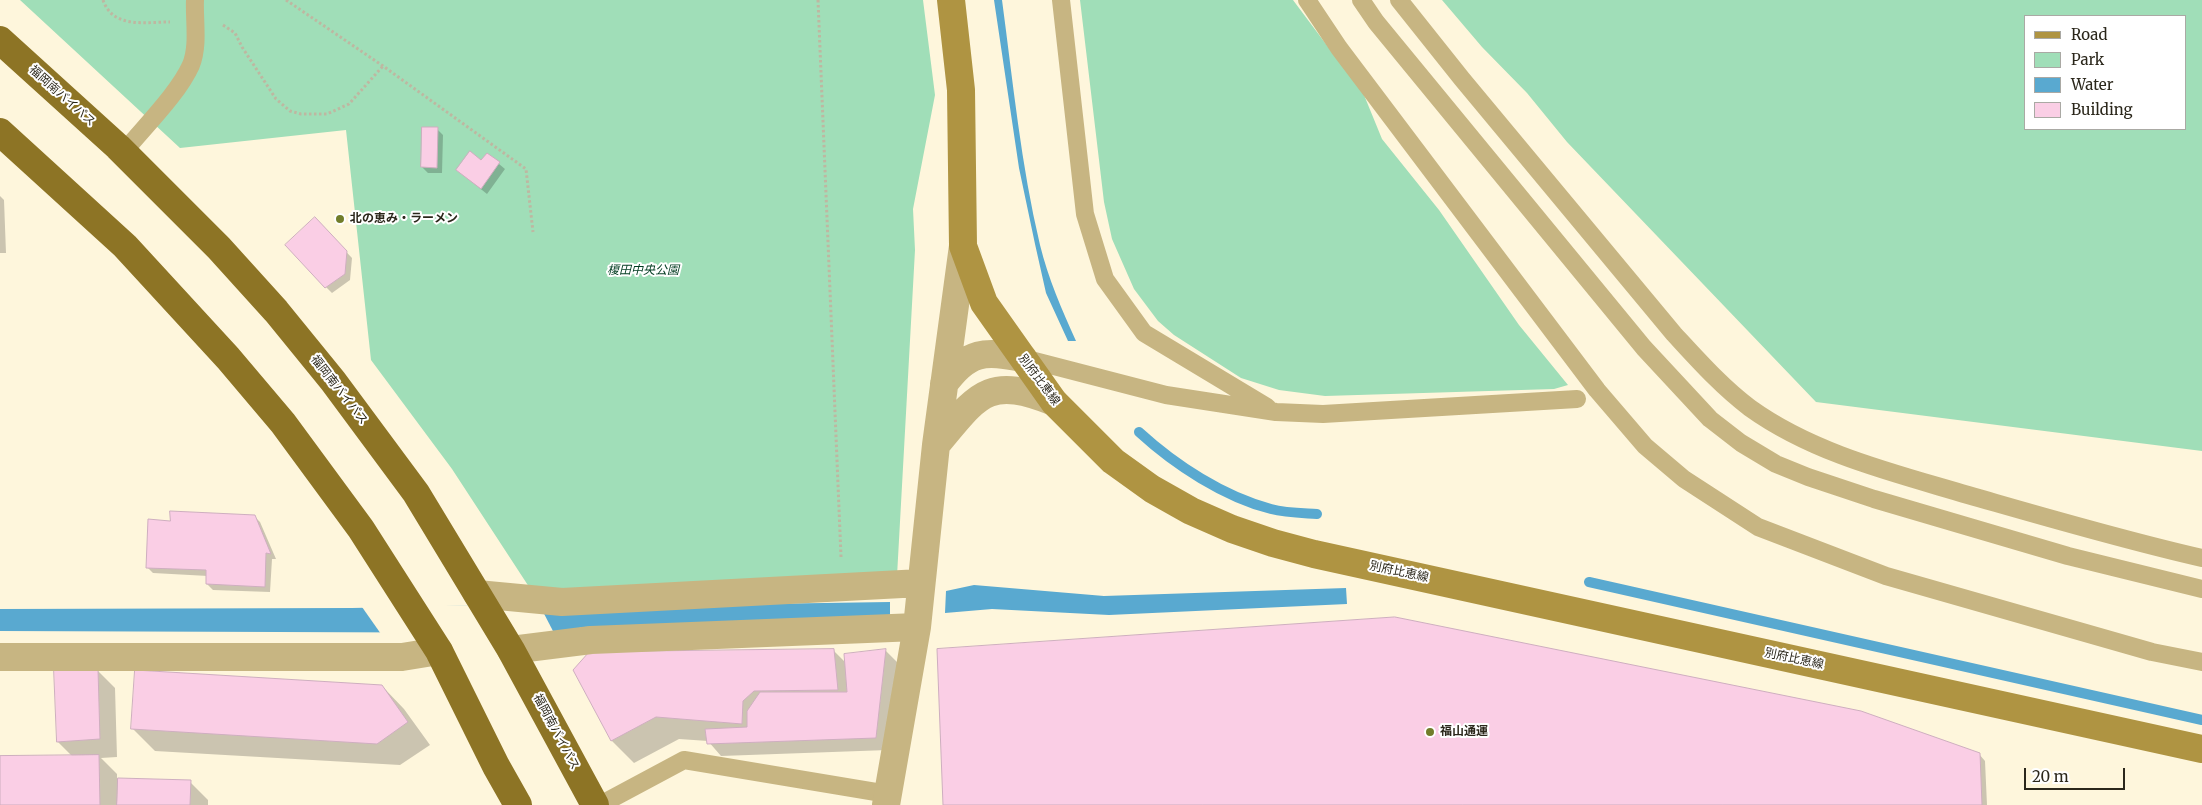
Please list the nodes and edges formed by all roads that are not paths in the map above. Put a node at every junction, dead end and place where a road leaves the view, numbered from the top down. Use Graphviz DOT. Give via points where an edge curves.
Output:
graph roads {
  1 [pos="195,0"];
  2 [pos="952,0"];
  3 [pos="1060,0"];
  4 [pos="1307,0"];
  5 [pos="1361,0"];
  6 [pos="1399,0"];
  7 [pos="0,40"];
  8 [pos="0,132"];
  9 [pos="123,152"];
  10 [pos="963,246"];
  11 [pos="1023,358"];
  12 [pos="944,384"];
  13 [pos="1577,399"];
  14 [pos="1054,402"];
  15 [pos="1276,412"];
  16 [pos="936,445"];
  17 [pos="2202,558"];
  18 [pos="922,584"];
  19 [pos="2202,589"];
  20 [pos="478,594"];
  21 [pos="917,627"];
  22 [pos="511,650"];
  23 [pos="439,651"];
  24 [pos="0,656"];
  25 [pos="2202,662"];
  26 [pos="2202,749"];
  27 [pos="887,799"];
  28 [pos="518,805"];
  29 [pos="595,805"];
  30 [pos="600,805"];
  1 -- 9 [label="lane" via="196,38 191,64 176,90"];
  2 -- 10 [label="main road, 別府比恵線" via="961,90"];
  3 -- 15 [label="lane" via="1085,214 1105,279 1144,333"];
  4 -- 25 [label="lane" via="1339,48 1598,390 1645,446 1684,479 1758,527 1886,576 2152,652"];
  5 -- 19 [label="lane" via="1644,348 1710,419 1740,443 1776,464 1874,499 2068,556"];
  6 -- 17 [label="lane" via="1674,334 1711,374 1750,408 1836,453 1888,472"];
  7 -- 9 [label="highway, 福岡南バイパス"];
  8 -- 23 [label="highway" via="125,246 283,423 361,529"];
  9 -- 20 [label="highway, 福岡南バイパス" via="219,248 333,381 416,493"];
  10 -- 11 [label="main road, 別府比恵線" via="984,303"];
  10 -- 12 [label="street"];
  11 -- 12 [label="street" via="994,353 976,355 955,369"];
  11 -- 14 [label="main road, 別府比恵線"];
  11 -- 15 [label="lane" via="1166,395"];
  12 -- 16 [label="street"];
  13 -- 15 [label="lane" via="1323,414"];
  14 -- 16 [label="street" via="1029,392 991,390 976,401"];
  14 -- 26 [label="main road, 別府比恵線" via="1113,461 1152,489 1191,511 1273,543"];
  16 -- 18 [label="street"];
  18 -- 20 [label="street" via="562,602"];
  18 -- 21 [label="street"];
  20 -- 22 [label="highway, 福岡南バイパス"];
  21 -- 22 [label="street" via="591,640"];
  21 -- 27 [label="street"];
  22 -- 29 [label="highway, 福岡南バイパス"];
  23 -- 24 [label="street" via="402,657"];
  23 -- 28 [label="highway"];
  27 -- 30 [label="lane" via="684,760"];
}
